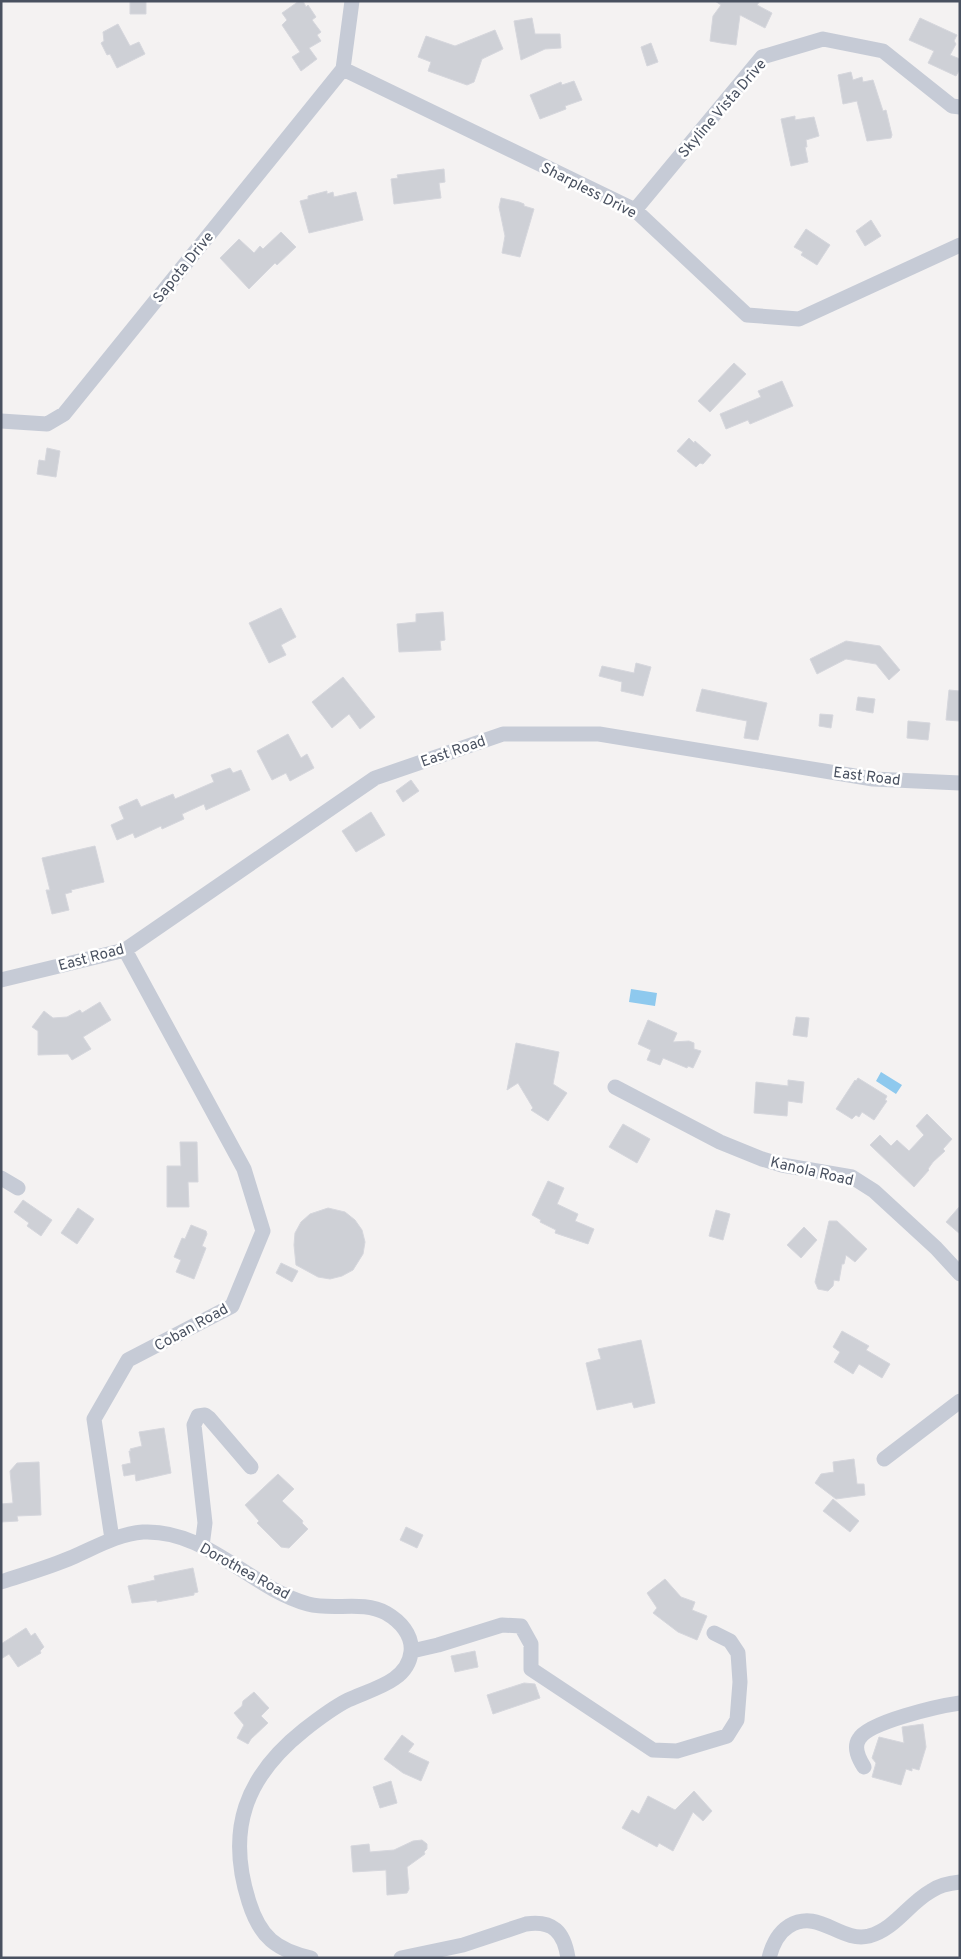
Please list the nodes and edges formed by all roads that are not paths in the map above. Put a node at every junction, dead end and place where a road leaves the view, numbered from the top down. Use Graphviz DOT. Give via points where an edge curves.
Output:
graph roads {
  1 [pos="352,1"];
  2 [pos="343,69"];
  3 [pos="960,107"];
  4 [pos="635,210"];
  5 [pos="960,245"];
  6 [pos="1,421"];
  7 [pos="960,783"];
  8 [pos="125,950"];
  9 [pos="1,980"];
  10 [pos="615,1087"];
  11 [pos="1,1178"];
  12 [pos="18,1188"];
  13 [pos="960,1274"];
  14 [pos="960,1401"];
  15 [pos="884,1459"];
  16 [pos="251,1467"];
  17 [pos="112,1539"];
  18 [pos="202,1546"];
  19 [pos="1,1582"];
  20 [pos="714,1633"];
  21 [pos="412,1651"];
  22 [pos="960,1703"];
  23 [pos="864,1767"];
  24 [pos="960,1882"];
  25 [pos="310,1958"];
  26 [pos="400,1958"];
  27 [pos="568,1958"];
  28 [pos="769,1958"];
  1 -- 2 [label="street"];
  2 -- 4 [label="street, Sharpless Drive"];
  2 -- 6 [label="street, Sapota Drive" via="64,414 47,424"];
  3 -- 4 [label="street, Skyline Vista Drive" via="952,106 883,51 823,39 762,57"];
  4 -- 5 [label="street, Sharpless Drive" via="747,315 799,319"];
  7 -- 8 [label="street, East Road" via="873,778 599,734 503,734 375,778"];
  8 -- 9 [label="street, East Road"];
  8 -- 17 [label="street, Coban Road" via="244,1169 263,1231 232,1306 128,1360 94,1419"];
  10 -- 13 [label="street, Kanola Road" via="720,1142 762,1159 852,1177 874,1191"];
  11 -- 12 [label="street"];
  14 -- 15 [label="street"];
  16 -- 18 [label="street" via="209,1418 198,1416 194,1425 205,1523"];
  17 -- 18 [label="street, Dorothea Road" via="154,1532 181,1537"];
  17 -- 19 [label="street, Dorothea Road" via="71,1558"];
  18 -- 21 [label="street, Dorothea Road" via="278,1591 309,1604 362,1606 387,1614 406,1630"];
  20 -- 21 [label="street" via="730,1641 738,1653 737,1720 727,1736 677,1751 653,1750 531,1670 531,1644 521,1626 502,1625"];
  21 -- 25 [label="street" via="405,1670 396,1678 333,1709 283,1748 264,1770 248,1799 241,1824 239,1850 252,1912 274,1944"];
  22 -- 23 [label="street" via="882,1723 866,1731 858,1740 857,1756"];
  24 -- 28 [label="street" via="930,1891 888,1928 869,1936 852,1936 813,1920 792,1924 779,1936"];
  26 -- 27 [label="street" via="463,1945 536,1923 553,1927 560,1934 566,1942"];
}
